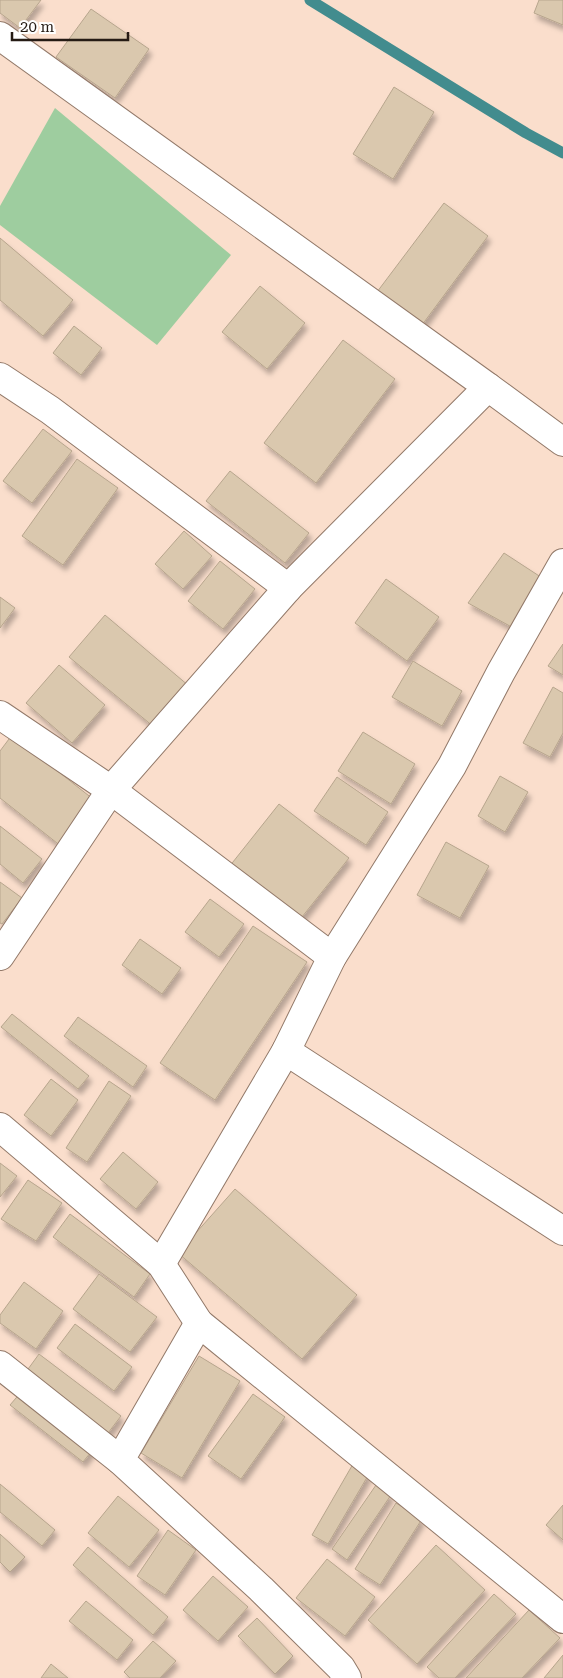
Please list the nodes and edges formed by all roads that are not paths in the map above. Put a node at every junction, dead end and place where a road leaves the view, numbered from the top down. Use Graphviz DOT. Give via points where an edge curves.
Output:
graph roads {
  1 [pos="0,36"];
  2 [pos="0,377"];
  3 [pos="488,387"];
  4 [pos="563,442"];
  5 [pos="563,563"];
  6 [pos="288,588"];
  7 [pos="0,715"];
  8 [pos="111,790"];
  9 [pos="0,956"];
  10 [pos="332,957"];
  11 [pos="286,1052"];
  12 [pos="0,1127"];
  13 [pos="563,1231"];
  14 [pos="161,1264"];
  15 [pos="199,1323"];
  16 [pos="0,1365"];
  17 [pos="120,1460"];
  18 [pos="563,1619"];
  19 [pos="347,1678"];
  1 -- 3 [label="street"];
  2 -- 6 [label="street" via="50,410"];
  3 -- 4 [label="street"];
  3 -- 6 [label="street"];
  5 -- 10 [label="street" via="452,766"];
  6 -- 8 [label="street"];
  7 -- 8 [label="street"];
  8 -- 9 [label="street"];
  8 -- 10 [label="street"];
  10 -- 11 [label="street"];
  11 -- 13 [label="street"];
  11 -- 14 [label="street"];
  12 -- 14 [label="street"];
  14 -- 15 [label="street"];
  15 -- 17 [label="street"];
  15 -- 18 [label="street"];
  16 -- 17 [label="street"];
  17 -- 19 [label="street" via="261,1589 341,1668"];
}
